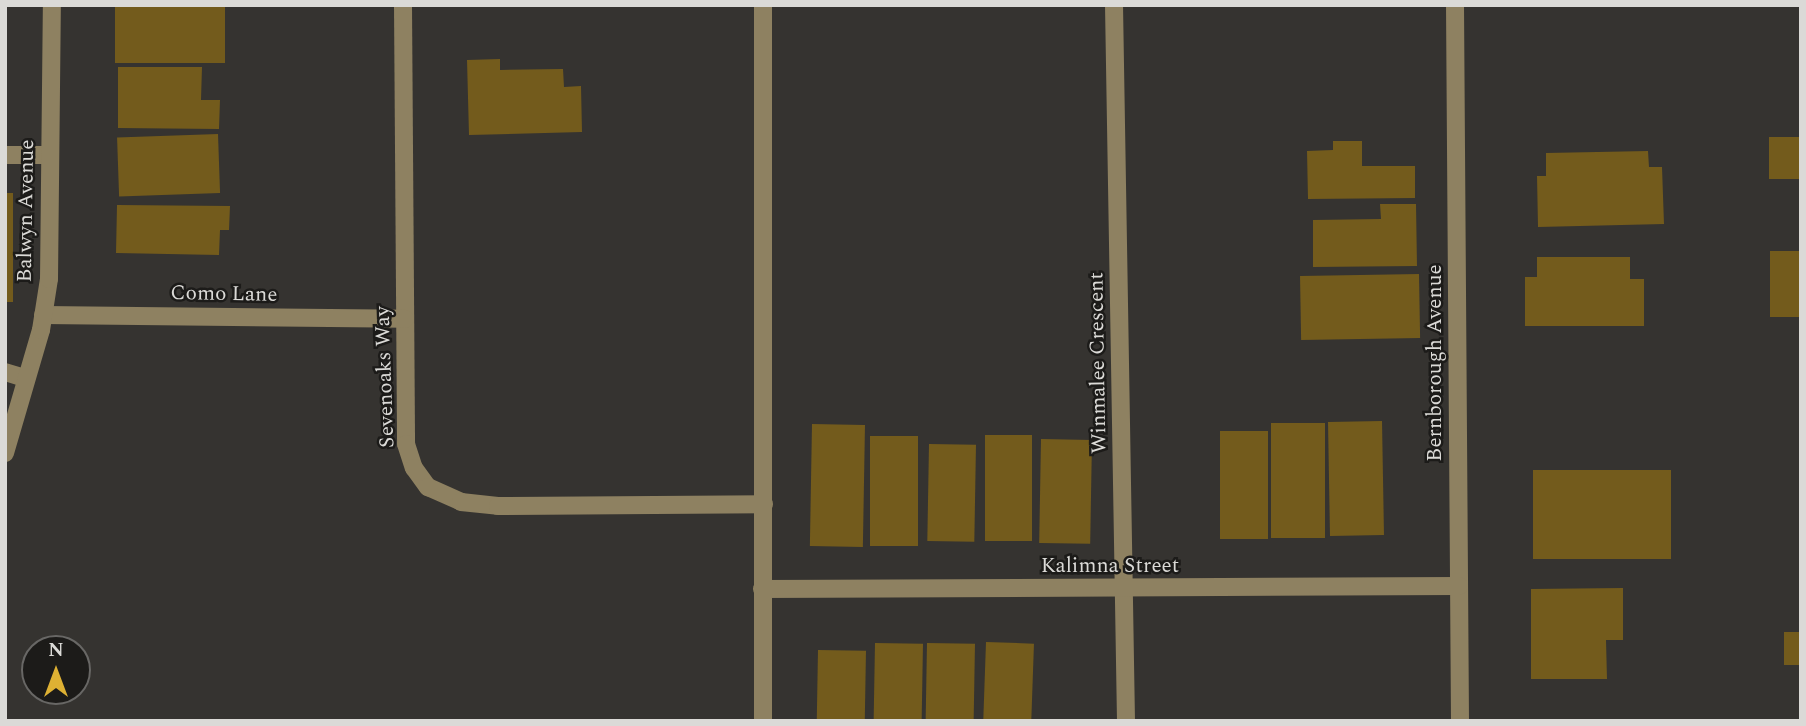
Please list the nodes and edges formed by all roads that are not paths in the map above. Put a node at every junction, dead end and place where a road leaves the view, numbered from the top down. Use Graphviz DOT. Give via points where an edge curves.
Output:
graph roads {
  1 [pos="52,5"];
  2 [pos="403,5"];
  3 [pos="763,5"];
  4 [pos="1114,5"];
  5 [pos="1455,5"];
  6 [pos="5,155"];
  7 [pos="50,155"];
  8 [pos="43,315"];
  9 [pos="405,319"];
  10 [pos="5,372"];
  11 [pos="25,378"];
  12 [pos="5,453"];
  13 [pos="764,504"];
  14 [pos="1459,586"];
  15 [pos="1125,588"];
  16 [pos="762,589"];
  17 [pos="763,721"];
  18 [pos="1126,721"];
  19 [pos="1460,721"];
  1 -- 7 [label="street, Balwyn Avenue"];
  2 -- 9 [label="street, Sevenoaks Way"];
  3 -- 13 [label="street"];
  4 -- 15 [label="street, Winmalee Crescent"];
  5 -- 14 [label="street, Bernborough Avenue"];
  6 -- 7 [label="street"];
  7 -- 8 [label="street, Balwyn Avenue" via="49,279"];
  8 -- 9 [label="street, Como Lane"];
  8 -- 11 [label="street, Balwyn Avenue"];
  9 -- 13 [label="street, Sevenoaks Way" via="406,444 414,468 428,486 461,502 498,506"];
  10 -- 11 [label="street"];
  11 -- 12 [label="street, Balwyn Avenue"];
  13 -- 16 [label="street"];
  14 -- 15 [label="street, Kalimna Street"];
  14 -- 19 [label="street, Bernborough Avenue"];
  15 -- 16 [label="street, Kalimna Street"];
  15 -- 18 [label="street, Winmalee Crescent"];
  16 -- 17 [label="street"];
}
